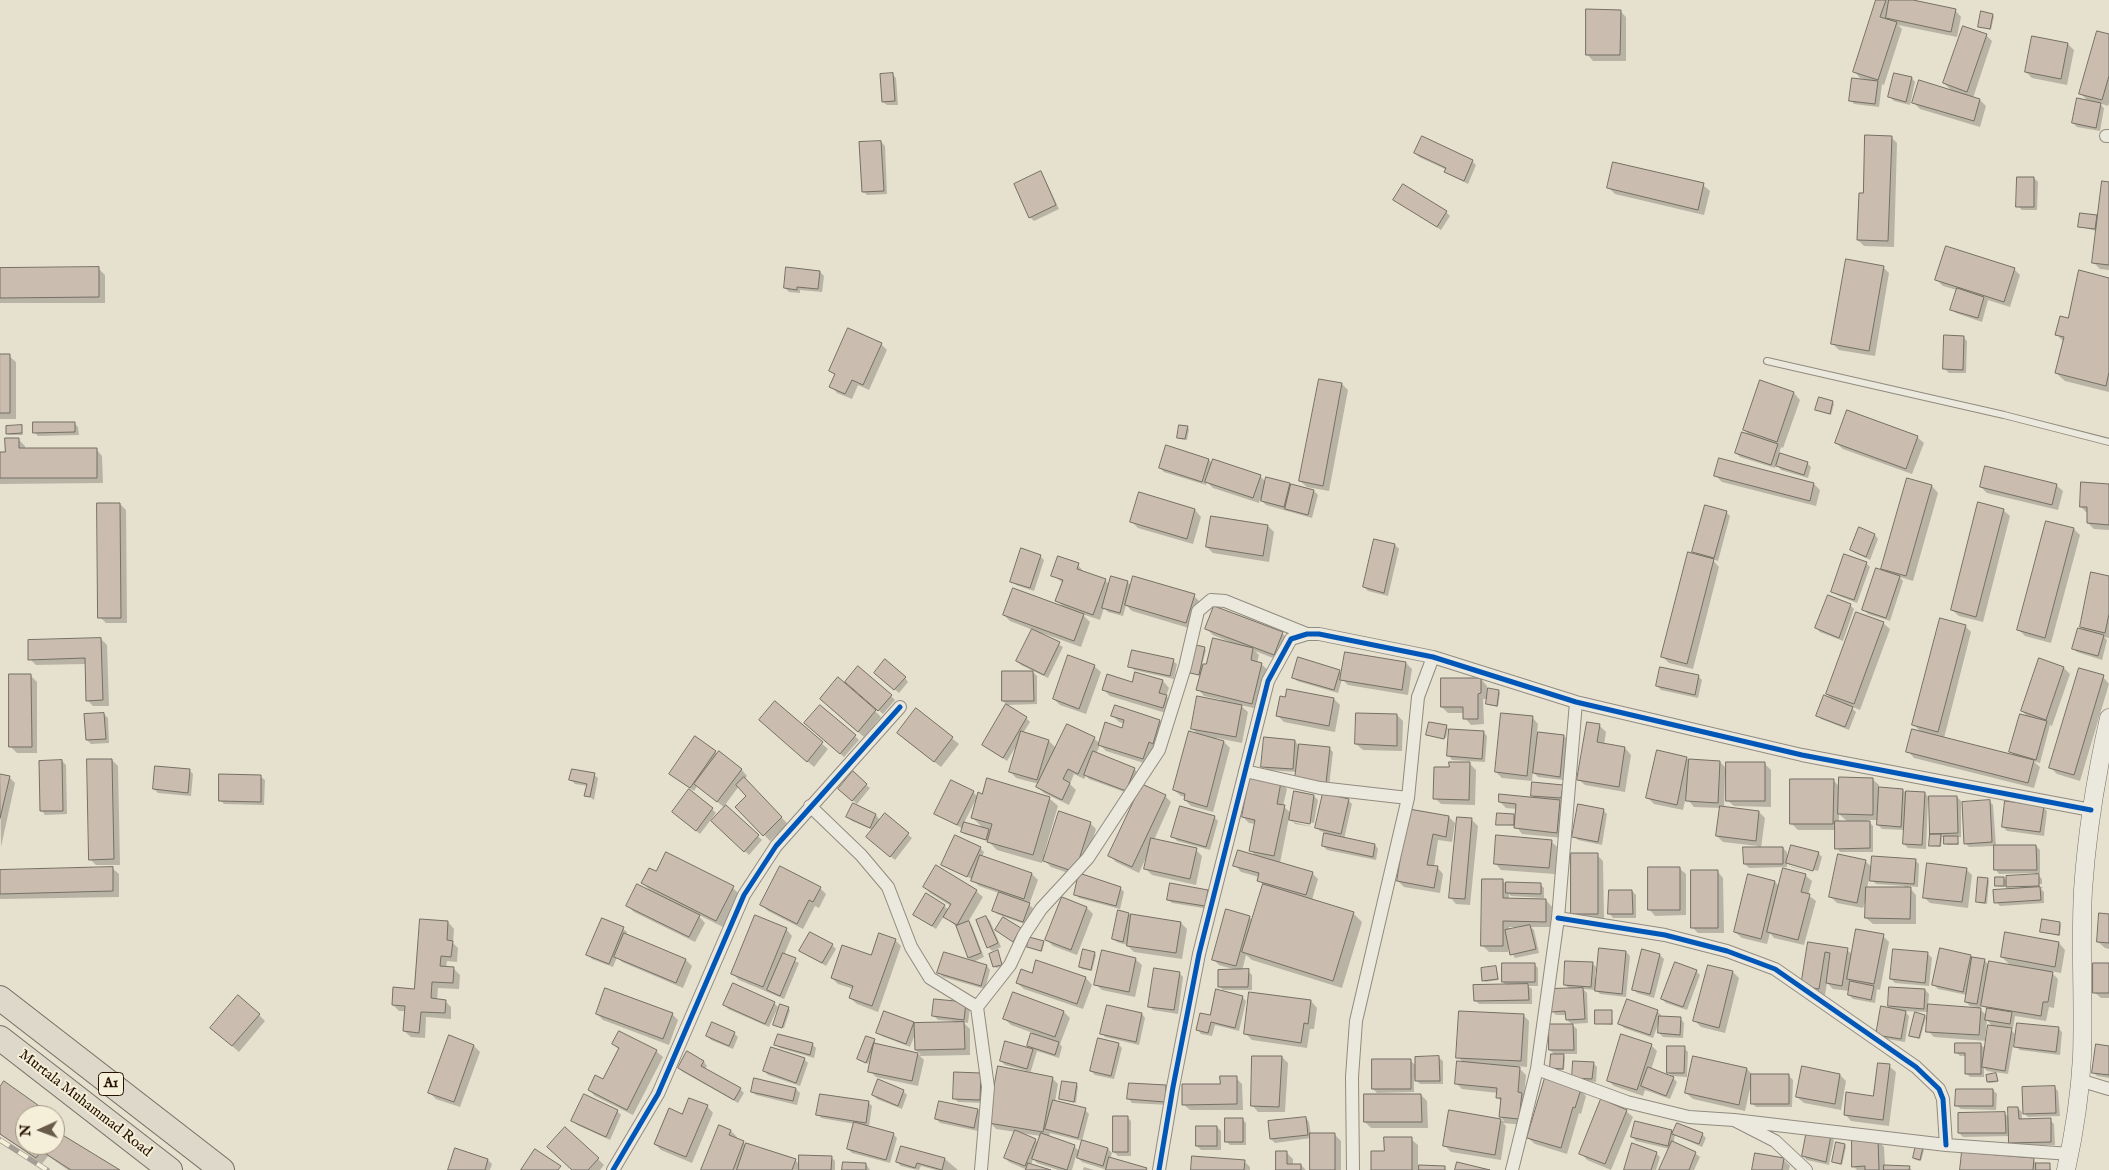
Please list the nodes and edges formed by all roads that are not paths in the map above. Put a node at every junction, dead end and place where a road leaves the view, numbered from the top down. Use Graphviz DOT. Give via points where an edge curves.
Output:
graph roads {
  1 [pos="1767,361"];
  2 [pos="2109,442"];
  3 [pos="1307,634"];
  4 [pos="1433,657"];
  5 [pos="1576,702"];
  6 [pos="900,707"];
  7 [pos="2109,718"];
  8 [pos="1245,771"];
  9 [pos="1408,798"];
  10 [pos="810,806"];
  11 [pos="2091,810"];
  12 [pos="1558,918"];
  13 [pos="0,998"];
  14 [pos="978,1007"];
  15 [pos="0,1038"];
  16 [pos="1537,1069"];
  17 [pos="2079,1080"];
  18 [pos="2109,1089"];
  19 [pos="1734,1120"];
  20 [pos="1946,1145"];
  21 [pos="2068,1162"];
  22 [pos="170,1170"];
  23 [pos="222,1170"];
  24 [pos="613,1170"];
  25 [pos="981,1170"];
  26 [pos="1159,1170"];
  27 [pos="1353,1170"];
  28 [pos="1512,1170"];
  29 [pos="1806,1170"];
  1 -- 2 [label="lane"];
  3 -- 4 [label="street"];
  3 -- 8 [label="street" via="1292,639 1268,681"];
  3 -- 14 [label="street" via="1225,601 1211,600 1198,611 1160,750 1088,858 1040,909 1010,965"];
  4 -- 5 [label="street"];
  4 -- 9 [label="street" via="1418,698"];
  5 -- 11 [label="street" via="1802,755"];
  5 -- 12 [label="street"];
  6 -- 10 [label="street"];
  7 -- 11 [label="street"];
  8 -- 9 [label="street" via="1320,788"];
  8 -- 26 [label="street" via="1199,954"];
  9 -- 27 [label="street" via="1356,1021 1352,1077"];
  10 -- 14 [label="street" via="888,886 911,947 930,978"];
  10 -- 24 [label="street" via="776,846 744,894 658,1094"];
  11 -- 17 [label="street" via="2083,892 2082,1059"];
  12 -- 16 [label="street"];
  12 -- 20 [label="street" via="1665,935 1727,951 1775,970 1916,1067 1939,1089 1944,1099"];
  13 -- 23 [label="highway, Murtala Muhammad Road / A1"];
  14 -- 25 [label="street" via="988,1087"];
  15 -- 22 [label="highway, Murtala Muhammad Road / A1"];
  16 -- 19 [label="street" via="1627,1102 1689,1117"];
  16 -- 28 [label="street"];
  17 -- 18 [label="street"];
  17 -- 21 [label="street"];
  19 -- 20 [label="street"];
  19 -- 29 [label="street" via="1775,1141"];
  20 -- 21 [label="street"];
}
